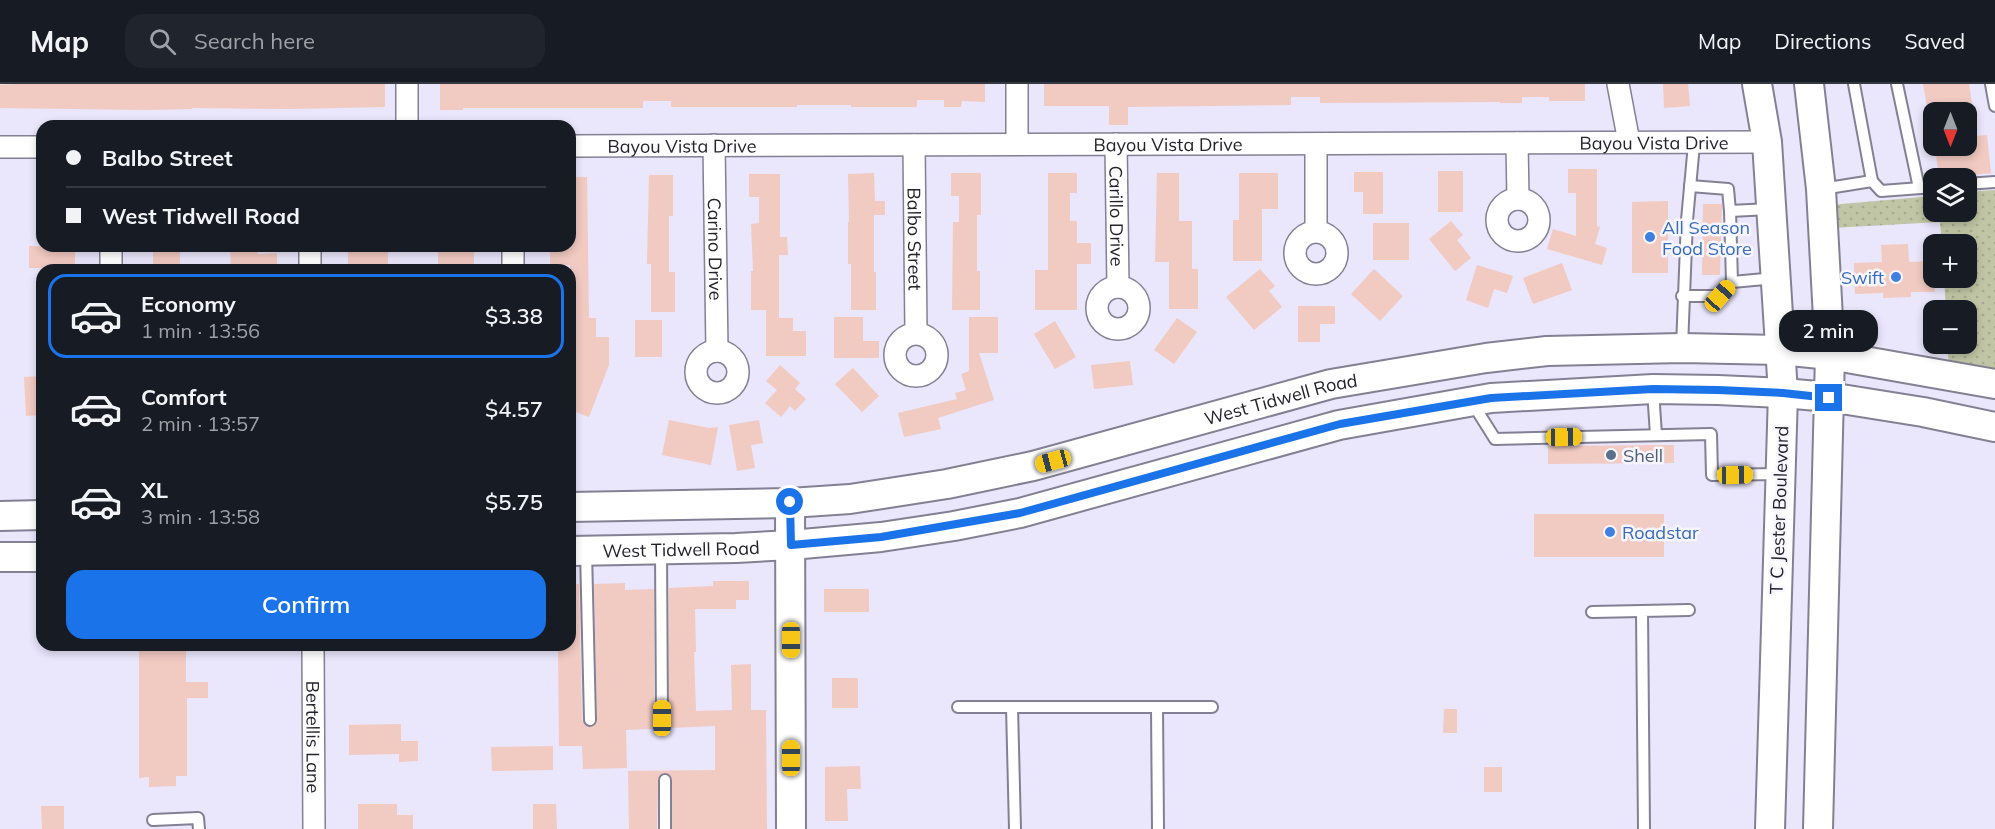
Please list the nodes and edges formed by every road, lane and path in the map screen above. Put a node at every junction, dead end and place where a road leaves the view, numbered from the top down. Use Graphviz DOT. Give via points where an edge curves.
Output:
graph roads {
  1 [pos="407,84"];
  2 [pos="1017,84"];
  3 [pos="1618,84"];
  4 [pos="1757,84"];
  5 [pos="1809,84"];
  6 [pos="1854,84"];
  7 [pos="1897,84"];
  8 [pos="1991,84"];
  9 [pos="1995,106"];
  10 [pos="407,120"];
  11 [pos="1629,142"];
  12 [pos="1767,142"];
  13 [pos="1517,143"];
  14 [pos="1017,144"];
  15 [pos="1116,144"];
  16 [pos="1316,144"];
  17 [pos="1694,144"];
  18 [pos="714,145"];
  19 [pos="914,145"];
  20 [pos="576,146"];
  21 [pos="0,147"];
  22 [pos="36,147"];
  23 [pos="1872,181"];
  24 [pos="1995,182"];
  25 [pos="1977,183"];
  26 [pos="1690,186"];
  27 [pos="1919,188"];
  28 [pos="1923,188"];
  29 [pos="1821,189"];
  30 [pos="1518,199"];
  31 [pos="1771,209"];
  32 [pos="1730,211"];
  33 [pos="1316,231"];
  34 [pos="1776,278"];
  35 [pos="1732,282"];
  36 [pos="1118,287"];
  37 [pos="1682,296"];
  38 [pos="916,333"];
  39 [pos="1682,348"];
  40 [pos="717,351"];
  41 [pos="1781,351"];
  42 [pos="1830,355"];
  43 [pos="1486,357"];
  44 [pos="1995,384"];
  45 [pos="1653,389"];
  46 [pos="1783,393"];
  47 [pos="1829,398"];
  48 [pos="1481,400"];
  49 [pos="1995,427"];
  50 [pos="1656,435"];
  51 [pos="1132,440"];
  52 [pos="1780,474"];
  53 [pos="1143,478"];
  54 [pos="790,502"];
  55 [pos="576,507"];
  56 [pos="36,515"];
  57 [pos="0,516"];
  58 [pos="791,545"];
  59 [pos="661,549"];
  60 [pos="578,550"];
  61 [pos="0,557"];
  62 [pos="36,557"];
  63 [pos="1689,610"];
  64 [pos="1642,611"];
  65 [pos="1592,612"];
  66 [pos="313,651"];
  67 [pos="958,707"];
  68 [pos="1012,707"];
  69 [pos="1157,707"];
  70 [pos="1212,707"];
  71 [pos="662,718"];
  72 [pos="590,720"];
  73 [pos="664,780"];
  74 [pos="153,820"];
  75 [pos="199,829"];
  76 [pos="314,829"];
  77 [pos="665,829"];
  78 [pos="791,829"];
  79 [pos="1016,829"];
  80 [pos="1158,829"];
  81 [pos="1644,829"];
  82 [pos="1770,829"];
  83 [pos="1818,829"];
  1 -- 10 [label="street"];
  2 -- 14 [label="street"];
  3 -- 11 [label="street"];
  4 -- 12 [label="main road, T C Jester Boulevard"];
  5 -- 29 [label="main road"];
  6 -- 23 [label="lane"];
  7 -- 27 [label="lane"];
  8 -- 9 [label="lane"];
  11 -- 13 [label="street, Bayou Vista Drive"];
  11 -- 17 [label="street, Bayou Vista Drive"];
  12 -- 17 [label="street, Bayou Vista Drive"];
  12 -- 31 [label="main road, T C Jester Boulevard"];
  13 -- 16 [label="street, Bayou Vista Drive"];
  13 -- 30 [label="street"];
  14 -- 15 [label="street, Bayou Vista Drive"];
  14 -- 19 [label="street, Bayou Vista Drive"];
  15 -- 16 [label="street, Bayou Vista Drive"];
  15 -- 36 [label="street, Carillo Drive"];
  16 -- 33 [label="street"];
  17 -- 26 [label="lane"];
  18 -- 19 [label="street, Bayou Vista Drive"];
  18 -- 20 [label="street, Bayou Vista Drive"];
  18 -- 40 [label="street, Carino Drive"];
  19 -- 38 [label="street, Balbo Street"];
  21 -- 22 [label="street"];
  23 -- 27 [label="lane" via="1881,191"];
  23 -- 29 [label="lane"];
  24 -- 25 [label="lane"];
  26 -- 32 [label="lane" via="1728,189"];
  26 -- 37 [label="lane"];
  27 -- 28 [label="lane"];
  29 -- 42 [label="main road"];
  31 -- 32 [label="lane"];
  31 -- 34 [label="main road, T C Jester Boulevard"];
  32 -- 35 [label="lane"];
  34 -- 35 [label="lane"];
  34 -- 41 [label="main road, T C Jester Boulevard"];
  35 -- 37 [label="lane" via="1720,296"];
  37 -- 39 [label="lane"];
  39 -- 41 [label="main road, West Tidwell Road"];
  39 -- 43 [label="main road, West Tidwell Road" via="1547,351"];
  41 -- 42 [label="main road, West Tidwell Road"];
  41 -- 46 [label="main road, T C Jester Boulevard"];
  42 -- 44 [label="main road, West Tidwell Road"];
  42 -- 47 [label="main road"];
  43 -- 48 [label="main road"];
  43 -- 51 [label="main road, West Tidwell Road" via="1331,384"];
  45 -- 46 [label="main road, West Tidwell Road"];
  45 -- 48 [label="main road, West Tidwell Road"];
  45 -- 50 [label="lane"];
  46 -- 47 [label="main road, West Tidwell Road"];
  46 -- 52 [label="main road, T C Jester Boulevard"];
  47 -- 49 [label="main road, West Tidwell Road"];
  47 -- 83 [label="main road"];
  48 -- 50 [label="lane" via="1495,439"];
  48 -- 53 [label="main road, West Tidwell Road" via="1340,424"];
  50 -- 52 [label="lane" via="1711,434 1712,476"];
  51 -- 53 [label="main road"];
  51 -- 54 [label="main road, West Tidwell Road" via="946,484 850,499"];
  52 -- 82 [label="main road, T C Jester Boulevard"];
  53 -- 58 [label="main road, West Tidwell Road" via="1020,513 954,526"];
  54 -- 55 [label="main road, West Tidwell Road"];
  54 -- 58 [label="main road"];
  56 -- 57 [label="main road"];
  58 -- 59 [label="main road, West Tidwell Road"];
  58 -- 78 [label="main road"];
  59 -- 60 [label="main road, West Tidwell Road"];
  59 -- 71 [label="lane"];
  60 -- 72 [label="lane"];
  61 -- 62 [label="main road"];
  63 -- 64 [label="lane"];
  64 -- 65 [label="lane"];
  64 -- 81 [label="lane"];
  66 -- 76 [label="street, Bertellis Lane"];
  67 -- 68 [label="lane"];
  68 -- 69 [label="lane"];
  68 -- 79 [label="lane"];
  69 -- 70 [label="lane"];
  69 -- 80 [label="lane"];
  73 -- 77 [label="lane"];
  74 -- 75 [label="lane" via="198,818"];
}
